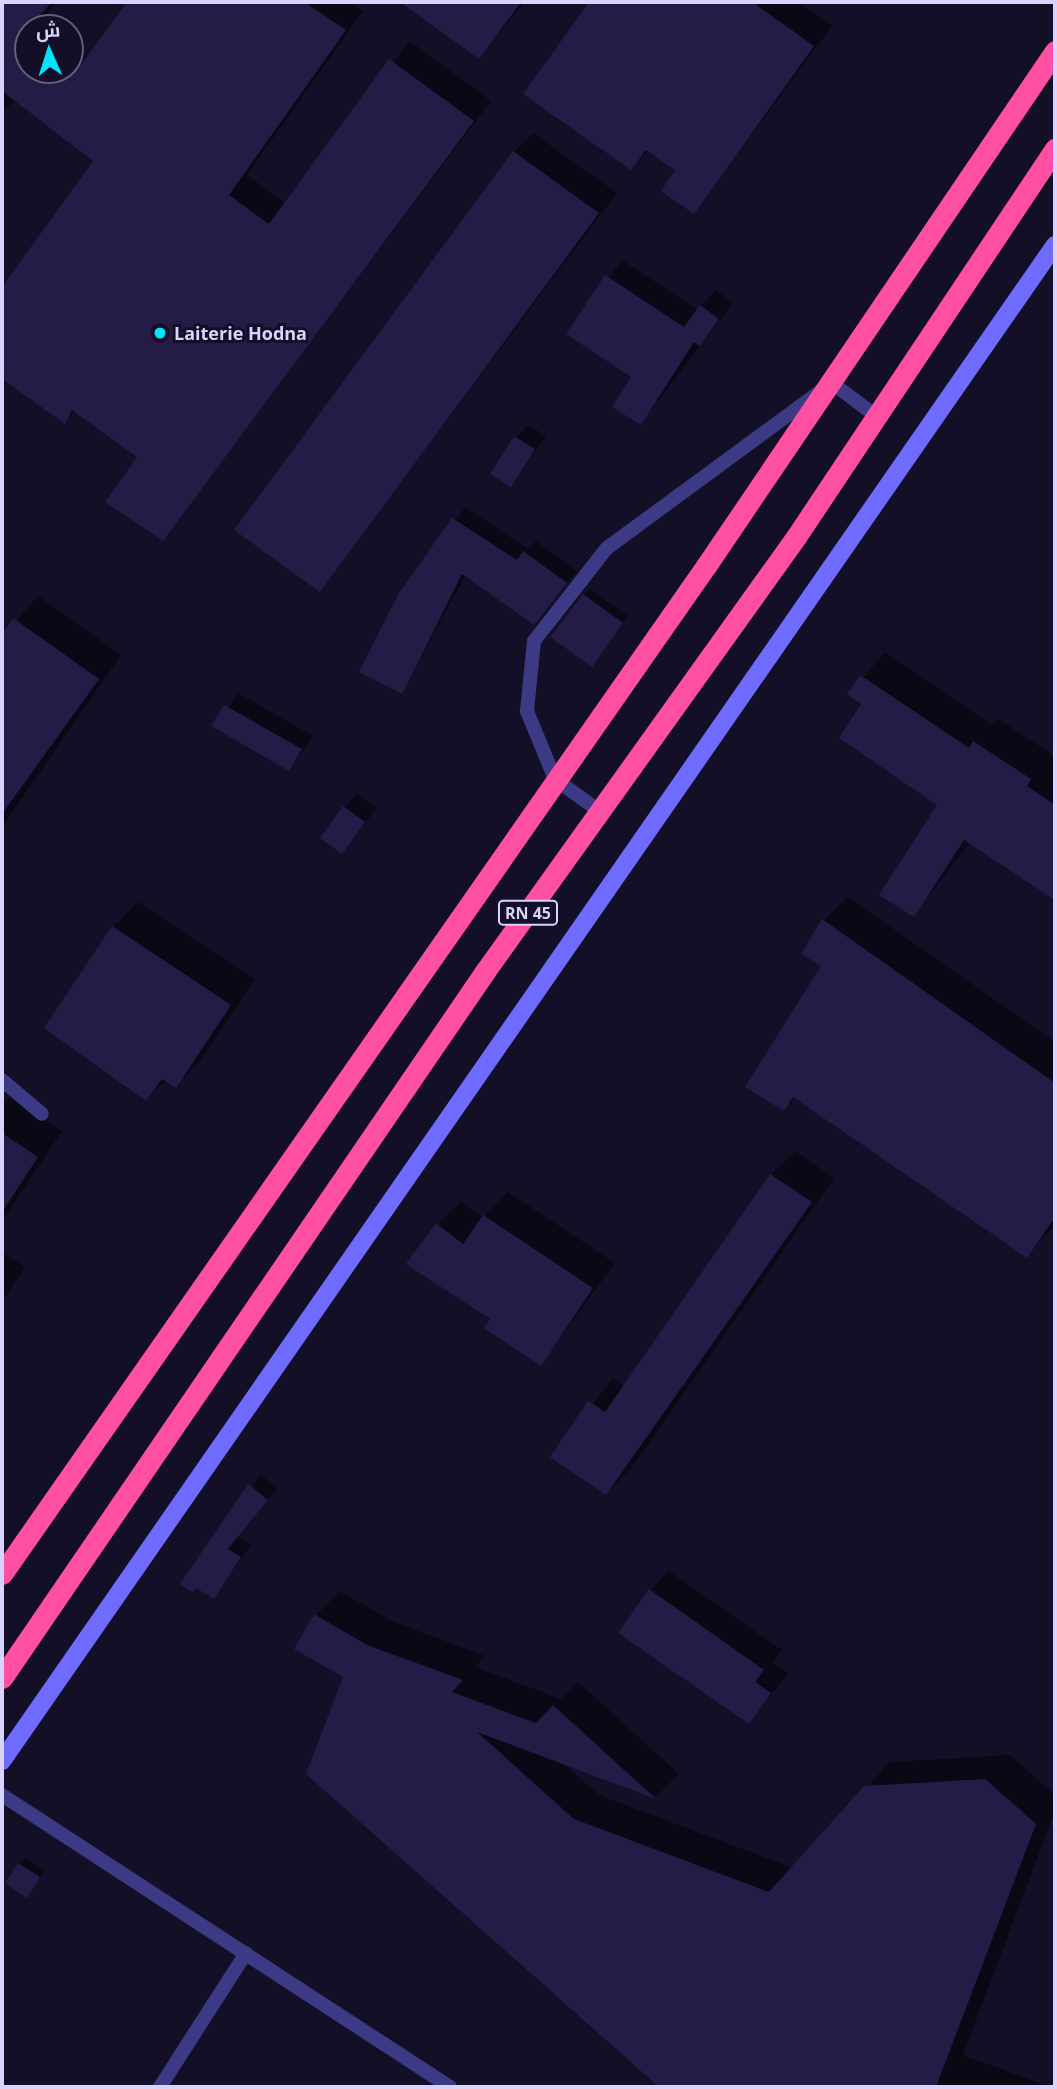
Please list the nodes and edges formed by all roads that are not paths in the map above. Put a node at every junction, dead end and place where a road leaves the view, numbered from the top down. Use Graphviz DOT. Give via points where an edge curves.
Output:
graph roads {
  1 [pos="1055,51"];
  2 [pos="1055,148"];
  3 [pos="1055,245"];
  4 [pos="832,383"];
  5 [pos="875,415"];
  6 [pos="555,779"];
  7 [pos="602,813"];
  8 [pos="2,1080"];
  9 [pos="42,1114"];
  10 [pos="2,1574"];
  11 [pos="2,1678"];
  12 [pos="2,1761"];
  13 [pos="2,1795"];
  14 [pos="246,1953"];
  15 [pos="160,2087"];
  16 [pos="450,2087"];
  1 -- 4 [label="highway, RN 45"];
  2 -- 5 [label="highway, RN 45"];
  3 -- 12 [label="main road"];
  4 -- 5 [label="lane"];
  4 -- 6 [label="highway, RN 45"];
  4 -- 6 [label="lane" via="607,548 534,641 527,711"];
  5 -- 7 [label="highway, RN 45"];
  6 -- 7 [label="lane"];
  6 -- 10 [label="highway, RN 45"];
  7 -- 11 [label="highway, RN 45" via="486,970"];
  8 -- 9 [label="lane"];
  13 -- 14 [label="lane"];
  14 -- 15 [label="lane"];
  14 -- 16 [label="lane"];
}
